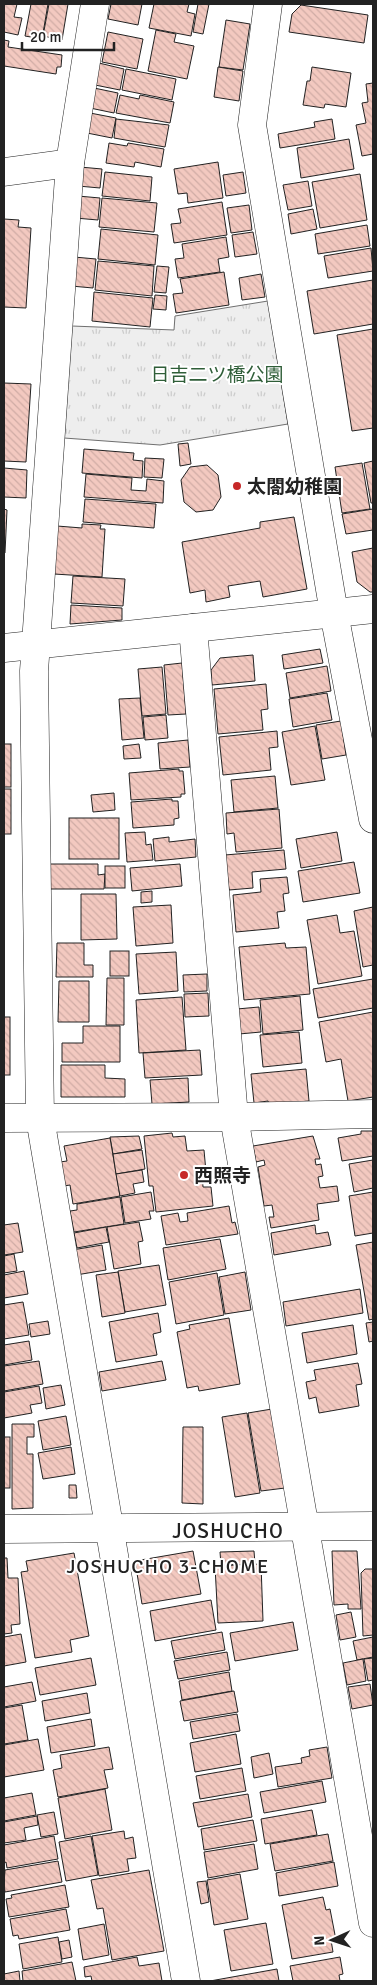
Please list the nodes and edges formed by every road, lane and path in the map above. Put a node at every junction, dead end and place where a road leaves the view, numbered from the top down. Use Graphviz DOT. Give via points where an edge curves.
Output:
graph roads {
  1 [pos="95,4"];
  2 [pos="268,4"];
  3 [pos="70,163"];
  4 [pos="4,172"];
  5 [pos="373,609"];
  6 [pos="334,613"];
  7 [pos="192,628"];
  8 [pos="36,644"];
  9 [pos="4,648"];
  10 [pos="373,819"];
  11 [pos="373,1114"];
  12 [pos="234,1117"];
  13 [pos="4,1118"];
  14 [pos="40,1118"];
  15 [pos="305,1526"];
  16 [pos="373,1526"];
  17 [pos="111,1528"];
  18 [pos="4,1529"];
  19 [pos="373,1923"];
  20 [pos="186,1981"];
  1 -- 3 [label="street"];
  2 -- 6 [label="street" via="252,125"];
  3 -- 4 [label="street"];
  3 -- 8 [label="street"];
  5 -- 6 [label="street"];
  6 -- 7 [label="street"];
  6 -- 10 [label="street"];
  7 -- 8 [label="street"];
  7 -- 12 [label="street"];
  8 -- 9 [label="street"];
  8 -- 14 [label="street"];
  11 -- 12 [label="street"];
  12 -- 14 [label="street"];
  12 -- 15 [label="street"];
  13 -- 14 [label="street"];
  14 -- 17 [label="street"];
  15 -- 16 [label="street"];
  15 -- 17 [label="street"];
  15 -- 19 [label="street"];
  17 -- 18 [label="street"];
  17 -- 20 [label="street"];
}
